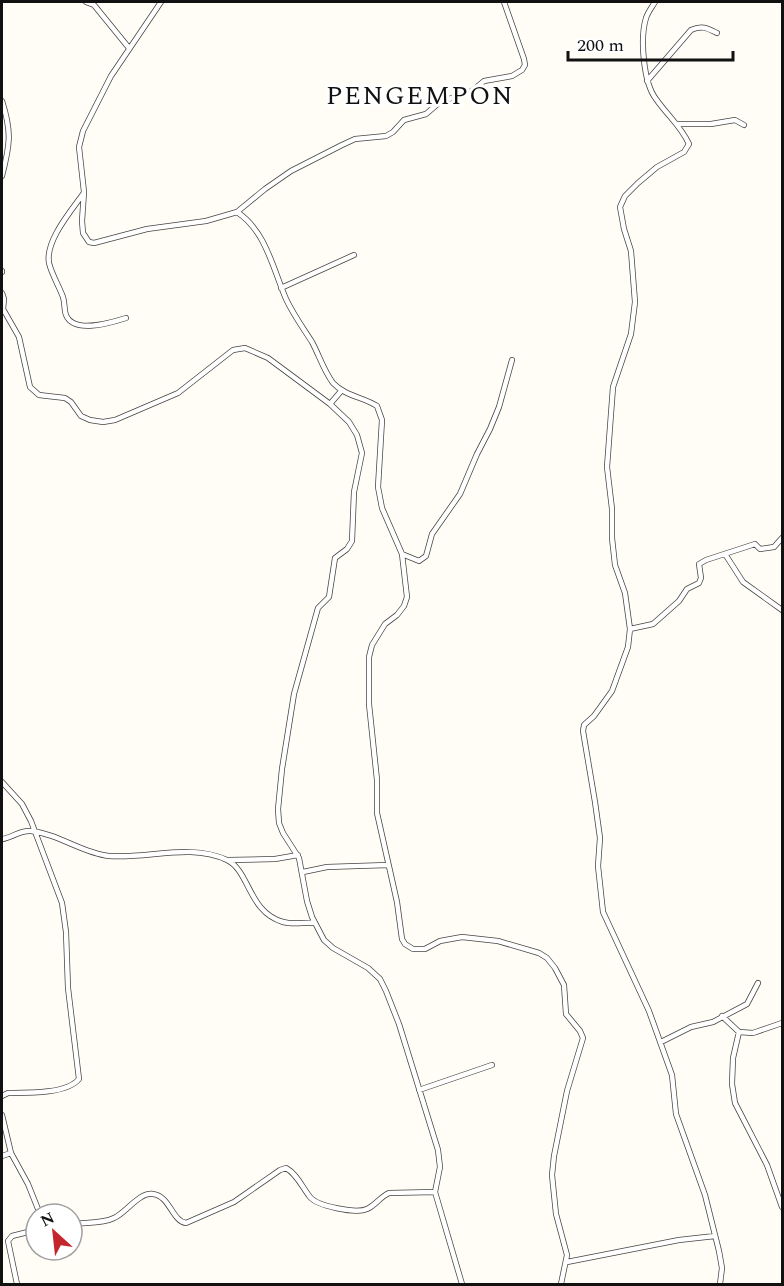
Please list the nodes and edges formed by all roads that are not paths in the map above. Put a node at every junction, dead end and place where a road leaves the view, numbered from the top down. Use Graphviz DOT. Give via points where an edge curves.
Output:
graph roads {
  1 [pos="86,2"];
  2 [pos="161,2"];
  3 [pos="504,2"];
  4 [pos="655,2"];
  5 [pos="717,33"];
  6 [pos="129,48"];
  7 [pos="647,81"];
  8 [pos="2,101"];
  9 [pos="677,124"];
  10 [pos="744,125"];
  11 [pos="2,176"];
  12 [pos="84,192"];
  13 [pos="237,212"];
  14 [pos="354,255"];
  15 [pos="281,288"];
  16 [pos="2,293"];
  17 [pos="126,318"];
  18 [pos="512,360"];
  19 [pos="342,390"];
  20 [pos="330,404"];
  21 [pos="783,538"];
  22 [pos="402,554"];
  23 [pos="724,554"];
  24 [pos="783,610"];
  25 [pos="630,629"];
  26 [pos="2,782"];
  27 [pos="35,832"];
  28 [pos="2,839"];
  29 [pos="298,855"];
  30 [pos="228,860"];
  31 [pos="388,865"];
  32 [pos="303,872"];
  33 [pos="315,923"];
  34 [pos="758,983"];
  35 [pos="722,1016"];
  36 [pos="783,1023"];
  37 [pos="739,1032"];
  38 [pos="661,1042"];
  39 [pos="492,1065"];
  40 [pos="419,1090"];
  41 [pos="2,1096"];
  42 [pos="2,1115"];
  43 [pos="11,1153"];
  44 [pos="2,1156"];
  45 [pos="435,1192"];
  46 [pos="35,1202"];
  47 [pos="783,1207"];
  48 [pos="84,1223"];
  49 [pos="24,1233"];
  50 [pos="715,1236"];
  51 [pos="567,1262"];
  52 [pos="17,1284"];
  53 [pos="462,1284"];
  54 [pos="561,1284"];
  55 [pos="720,1284"];
  1 -- 6 [label="street" via="94,5"];
  2 -- 6 [label="street"];
  3 -- 13 [label="street" via="524,59 522,70 484,81 472,91 440,102 426,114 404,120 386,136 342,145 291,171"];
  4 -- 7 [label="street" via="644,27"];
  5 -- 7 [label="street" via="705,27 691,30"];
  6 -- 12 [label="street" via="83,131 79,147"];
  7 -- 9 [label="street" via="655,98"];
  8 -- 11 [label="street" via="9,132"];
  9 -- 10 [label="street" via="735,120"];
  9 -- 25 [label="street" via="689,144 687,150 638,183 620,207 631,251 635,302 631,334 614,387 607,467 615,565 625,593"];
  12 -- 13 [label="street" via="83,233 89,243"];
  12 -- 17 [label="street" via="63,222 50,254 66,314 76,324 90,326"];
  13 -- 15 [label="street" via="248,219 265,246"];
  14 -- 15 [label="street"];
  15 -- 19 [label="street" via="326,371"];
  16 -- 20 [label="street" via="3,309 19,337 30,387 39,395 65,398 90,420 115,420 178,393 239,347 268,358"];
  18 -- 22 [label="street" via="490,429 456,500 432,534 426,556 419,561"];
  19 -- 20 [label="street"];
  19 -- 22 [label="street" via="377,406 382,420 378,486 382,508"];
  20 -- 29 [label="street" via="349,422 362,453 354,492 352,541 334,558 329,597 318,608 287,727 278,809 283,833"];
  21 -- 23 [label="street" via="772,548 760,549 755,544"];
  22 -- 31 [label="street" via="407,597 397,615 376,636 369,657 377,813"];
  23 -- 24 [label="street" via="743,582"];
  23 -- 25 [label="street" via="699,564 701,581 687,589 653,624"];
  25 -- 38 [label="street" via="628,647 612,691 583,731 598,826 603,912"];
  26 -- 27 [label="street" via="22,804"];
  27 -- 28 [label="street" via="23,831"];
  27 -- 30 [label="street" via="108,856 197,853"];
  27 -- 41 [label="street" via="63,910 79,1079 64,1089"];
  29 -- 30 [label="street"];
  29 -- 32 [label="street"];
  30 -- 33 [label="street" via="238,869 260,907 273,918 292,924"];
  31 -- 32 [label="street" via="327,867"];
  31 -- 51 [label="street" via="405,944 425,949 462,937 498,941 548,958 564,986 566,1014 583,1038 569,1081 552,1175"];
  32 -- 33 [label="street" via="304,892"];
  33 -- 40 [label="street" via="333,948 380,979 399,1024"];
  34 -- 35 [label="street" via="747,1004"];
  35 -- 37 [label="street"];
  35 -- 38 [label="street"];
  36 -- 37 [label="street" via="753,1033"];
  37 -- 47 [label="street" via="733,1066 735,1103"];
  38 -- 50 [label="street" via="673,1080 676,1114"];
  39 -- 40 [label="street"];
  40 -- 45 [label="street" via="440,1160"];
  42 -- 43 [label="street"];
  43 -- 44 [label="street"];
  43 -- 46 [label="street"];
  45 -- 48 [label="street" via="389,1193 369,1208 356,1211 314,1202 286,1168 234,1202 186,1223 180,1221 168,1203 151,1193 114,1219"];
  45 -- 53 [label="street"];
  49 -- 52 [label="street" via="8,1241"];
  50 -- 51 [label="street"];
  50 -- 55 [label="street" via="722,1260"];
  51 -- 54 [label="street"];
}
